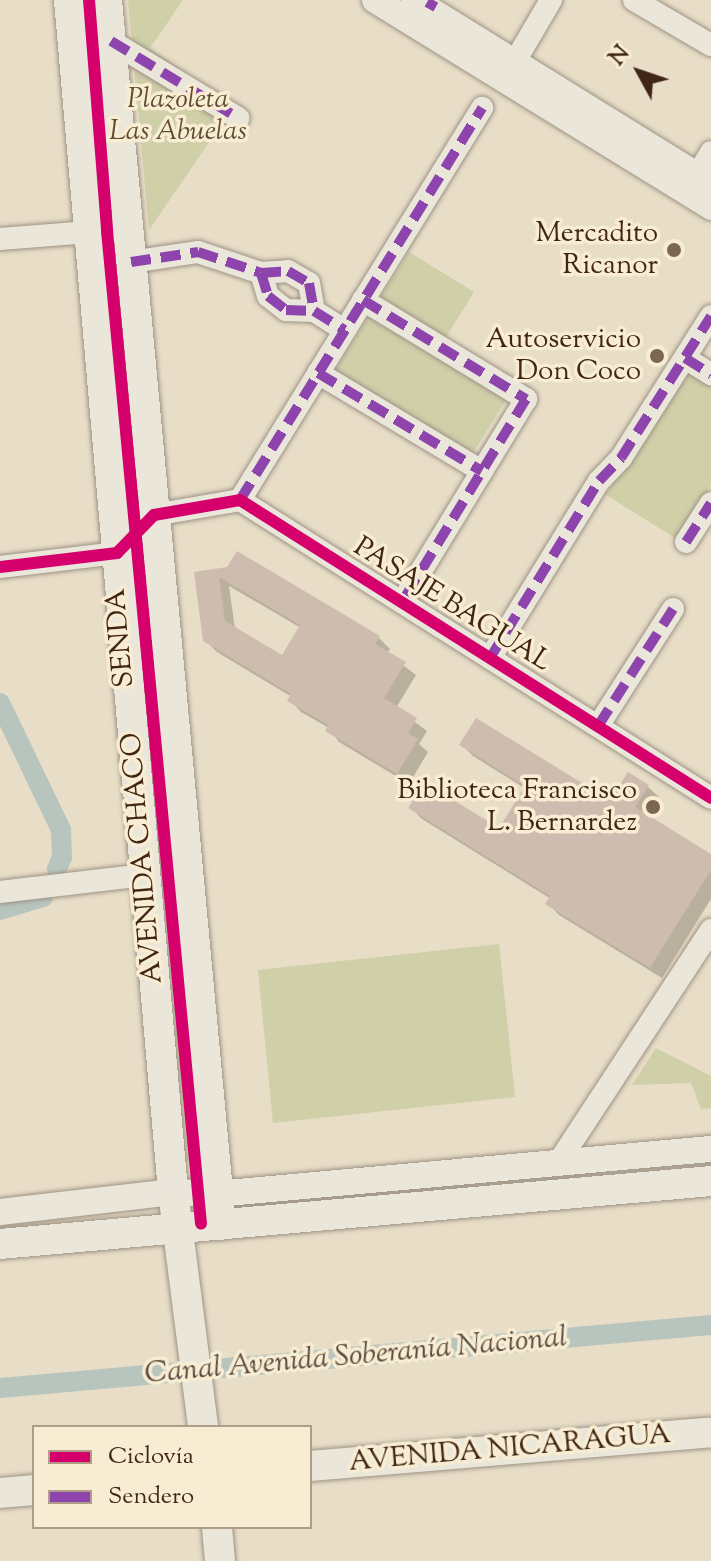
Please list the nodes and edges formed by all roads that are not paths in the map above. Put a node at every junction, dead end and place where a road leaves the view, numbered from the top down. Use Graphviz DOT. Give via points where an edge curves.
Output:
graph roads {
  1 [pos="69,0"];
  2 [pos="107,0"];
  3 [pos="375,0"];
  4 [pos="551,0"];
  5 [pos="634,0"];
  6 [pos="426,3"];
  7 [pos="111,41"];
  8 [pos="711,45"];
  9 [pos="509,71"];
  10 [pos="482,108"];
  11 [pos="238,118"];
  12 [pos="711,152"];
  13 [pos="699,184"];
  14 [pos="711,207"];
  15 [pos="128,229"];
  16 [pos="88,233"];
  17 [pos="0,239"];
  18 [pos="131,262"];
  19 [pos="261,273"];
  20 [pos="363,300"];
  21 [pos="314,311"];
  22 [pos="711,316"];
  23 [pos="344,330"];
  24 [pos="685,358"];
  25 [pos="318,373"];
  26 [pos="711,374"];
  27 [pos="482,471"];
  28 [pos="240,500"];
  29 [pos="711,503"];
  30 [pos="154,515"];
  31 [pos="686,542"];
  32 [pos="117,553"];
  33 [pos="0,567"];
  34 [pos="402,602"];
  35 [pos="673,609"];
  36 [pos="490,658"];
  37 [pos="598,726"];
  38 [pos="711,798"];
  39 [pos="144,875"];
  40 [pos="0,892"];
  41 [pos="711,930"];
  42 [pos="711,1149"];
  43 [pos="558,1163"];
  44 [pos="711,1181"];
  45 [pos="173,1192"];
  46 [pos="216,1194"];
  47 [pos="0,1212"];
  48 [pos="221,1225"];
  49 [pos="179,1226"];
  50 [pos="0,1244"];
  51 [pos="200,1415"];
  52 [pos="711,1432"];
  53 [pos="312,1466"];
  54 [pos="32,1490"];
  55 [pos="0,1493"];
  56 [pos="217,1529"];
  57 [pos="220,1561"];
  1 -- 16 [label="main road, AVENIDA CHACO"];
  2 -- 7 [label="main road, AVENIDA CHACO"];
  3 -- 9 [label="street"];
  4 -- 9 [label="street"];
  5 -- 8 [label="street"];
  6 -- 9 [label="street"];
  7 -- 11 [label="street"];
  7 -- 15 [label="main road, AVENIDA CHACO"];
  9 -- 13 [label="street"];
  10 -- 20 [label="street"];
  12 -- 13 [label="street"];
  13 -- 14 [label="street"];
  15 -- 16 [label="street"];
  15 -- 18 [label="main road, AVENIDA CHACO"];
  16 -- 17 [label="street"];
  16 -- 32 [label="main road, AVENIDA CHACO"];
  18 -- 19 [label="street" via="198,252"];
  18 -- 30 [label="main road, AVENIDA CHACO"];
  19 -- 21 [label="street" via="268,296 286,310"];
  19 -- 21 [label="street" via="288,271 309,283"];
  20 -- 23 [label="street"];
  20 -- 27 [label="street" via="526,399"];
  21 -- 23 [label="street"];
  22 -- 24 [label="street"];
  23 -- 25 [label="street"];
  24 -- 26 [label="street"];
  24 -- 36 [label="street" via="621,458 599,481"];
  25 -- 27 [label="street"];
  25 -- 28 [label="street"];
  27 -- 34 [label="street"];
  28 -- 30 [label="street"];
  28 -- 34 [label="street, PASAJE BAGUAL"];
  29 -- 31 [label="street"];
  30 -- 32 [label="street"];
  30 -- 46 [label="main road, AVENIDA CHACO"];
  32 -- 33 [label="street"];
  32 -- 39 [label="main road, AVENIDA CHACO"];
  34 -- 36 [label="street, PASAJE BAGUAL"];
  35 -- 37 [label="street"];
  36 -- 37 [label="street, PASAJE BAGUAL"];
  37 -- 38 [label="street, PASAJE BAGUAL"];
  39 -- 40 [label="street"];
  39 -- 45 [label="main road, AVENIDA CHACO"];
  41 -- 43 [label="street"];
  42 -- 43 [label="street"];
  43 -- 46 [label="street"];
  44 -- 48 [label="main road"];
  45 -- 46 [label="street"];
  45 -- 47 [label="street"];
  45 -- 49 [label="main road, AVENIDA CHACO"];
  46 -- 48 [label="main road, AVENIDA CHACO"];
  48 -- 49 [label="main road"];
  49 -- 50 [label="main road"];
  49 -- 51 [label="main road, AVENIDA CHACO"];
  52 -- 53 [label="main road, AVENIDA NICARAGUA"];
  54 -- 55 [label="main road"];
  56 -- 57 [label="main road"];
}
